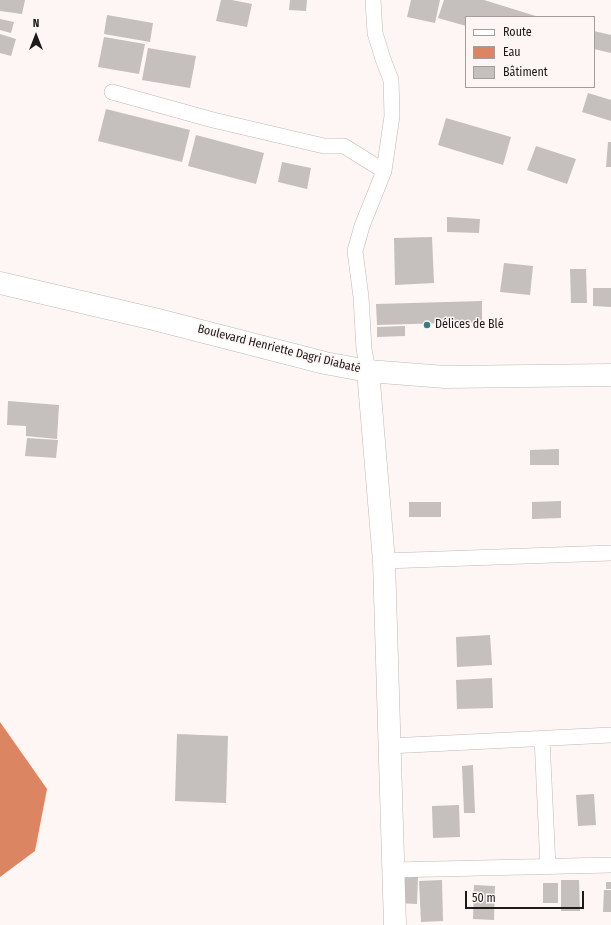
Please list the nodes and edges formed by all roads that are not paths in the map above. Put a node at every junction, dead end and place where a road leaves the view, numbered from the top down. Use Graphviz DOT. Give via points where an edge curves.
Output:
graph roads {
  1 [pos="373,0"];
  2 [pos="112,92"];
  3 [pos="384,171"];
  4 [pos="0,283"];
  5 [pos="368,371"];
  6 [pos="611,375"];
  7 [pos="611,553"];
  8 [pos="384,560"];
  9 [pos="611,735"];
  10 [pos="542,738"];
  11 [pos="389,746"];
  12 [pos="611,865"];
  13 [pos="548,867"];
  14 [pos="393,870"];
  15 [pos="394,925"];
  1 -- 3 [label="street" via="375,33 391,80 392,116"];
  2 -- 3 [label="street" via="213,120 324,146 344,146"];
  3 -- 5 [label="street" via="355,251"];
  4 -- 5 [label="main road, Boulevard Henriette Dagri Diabaté"];
  5 -- 6 [label="main road, Boulevard Henriette Dagri Diabaté" via="445,377"];
  5 -- 8 [label="main road"];
  7 -- 8 [label="street"];
  8 -- 11 [label="main road"];
  9 -- 10 [label="street"];
  10 -- 11 [label="street"];
  10 -- 13 [label="street"];
  11 -- 14 [label="main road"];
  12 -- 13 [label="street"];
  13 -- 14 [label="street"];
  14 -- 15 [label="main road"];
}
